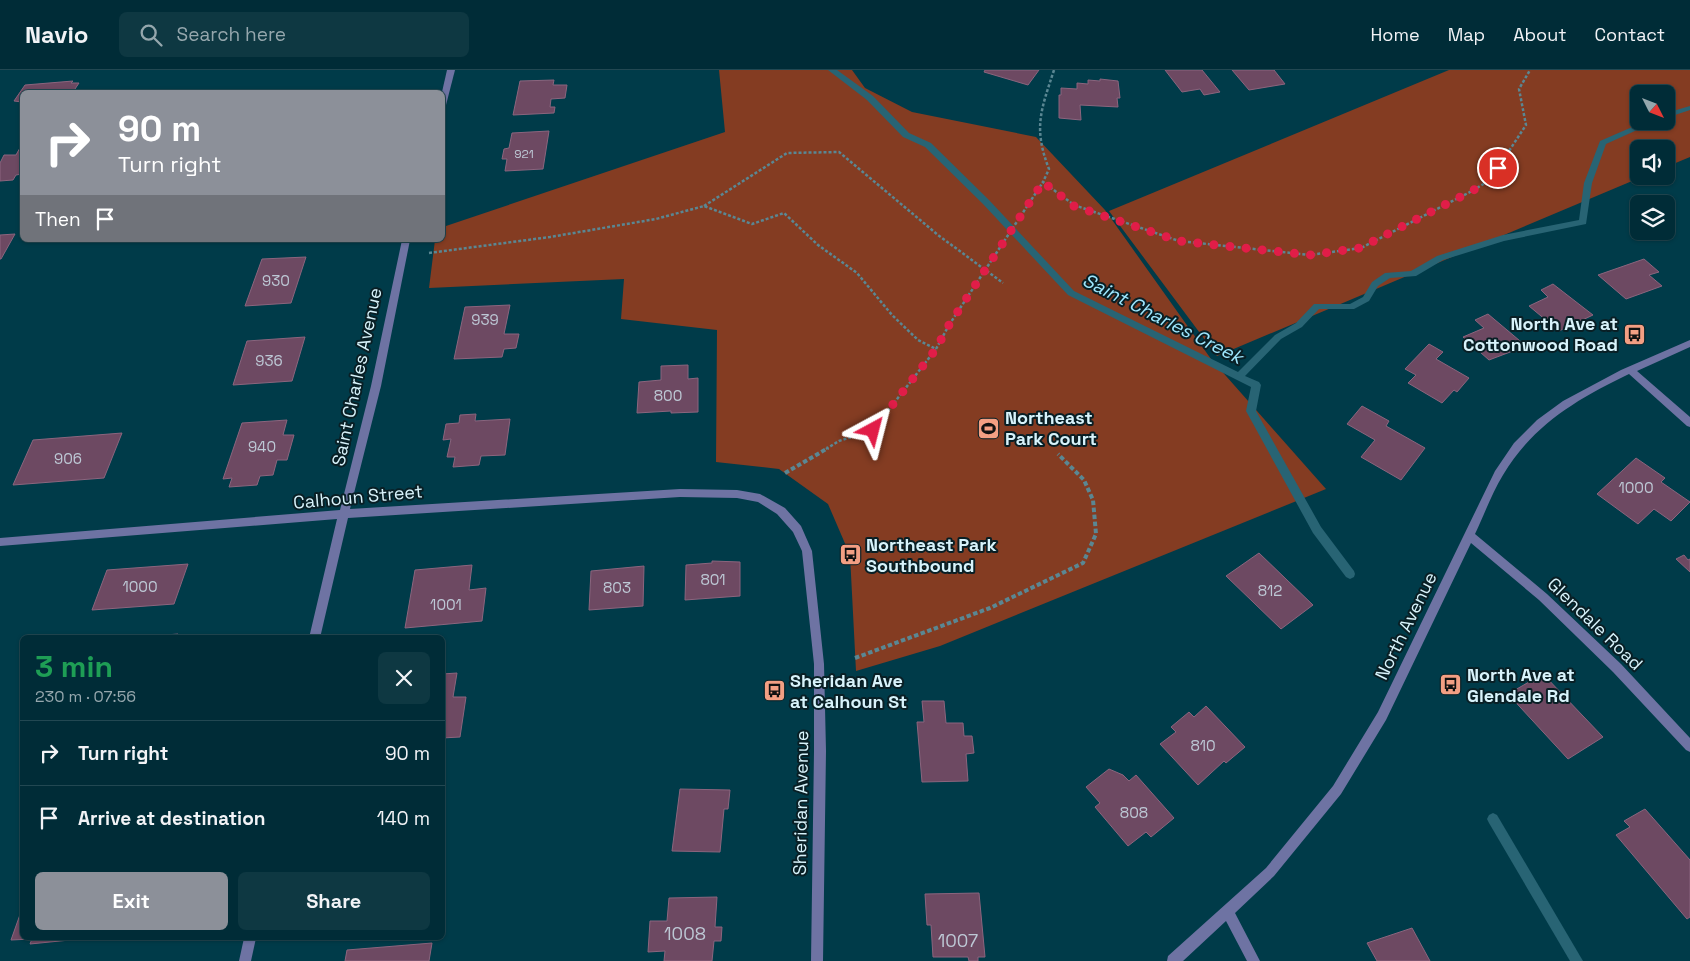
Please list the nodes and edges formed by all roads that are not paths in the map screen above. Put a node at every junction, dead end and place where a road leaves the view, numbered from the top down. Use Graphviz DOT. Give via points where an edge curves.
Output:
graph roads {
  1 [pos="451,70"];
  2 [pos="445,93"];
  3 [pos="406,242"];
  4 [pos="1690,343"];
  5 [pos="1631,371"];
  6 [pos="1690,423"];
  7 [pos="719,494"];
  8 [pos="344,514"];
  9 [pos="1469,535"];
  10 [pos="0,542"];
  11 [pos="315,635"];
  12 [pos="1690,746"];
  13 [pos="1228,912"];
  14 [pos="250,940"];
  15 [pos="245,961"];
  16 [pos="817,961"];
  17 [pos="1174,961"];
  18 [pos="1254,961"];
  1 -- 2 [label="street"];
  3 -- 8 [label="street, Saint Charles Avenue" via="385,347"];
  4 -- 5 [label="street, North Avenue"];
  5 -- 6 [label="street"];
  5 -- 9 [label="street, North Avenue" via="1571,399 1539,422 1512,451 1491,486"];
  7 -- 8 [label="street, Calhoun Street" via="671,494"];
  7 -- 16 [label="street, Sheridan Avenue" via="760,498 781,511 797,529 807,551 819,673"];
  8 -- 10 [label="street, Calhoun Street"];
  8 -- 11 [label="street, Saint Charles Avenue"];
  9 -- 12 [label="street, Glendale Road" via="1543,597 1604,655"];
  9 -- 13 [label="street, North Avenue" via="1382,716 1337,790 1270,872"];
  13 -- 17 [label="street, North Avenue"];
  13 -- 18 [label="street"];
  14 -- 15 [label="street"];
}
